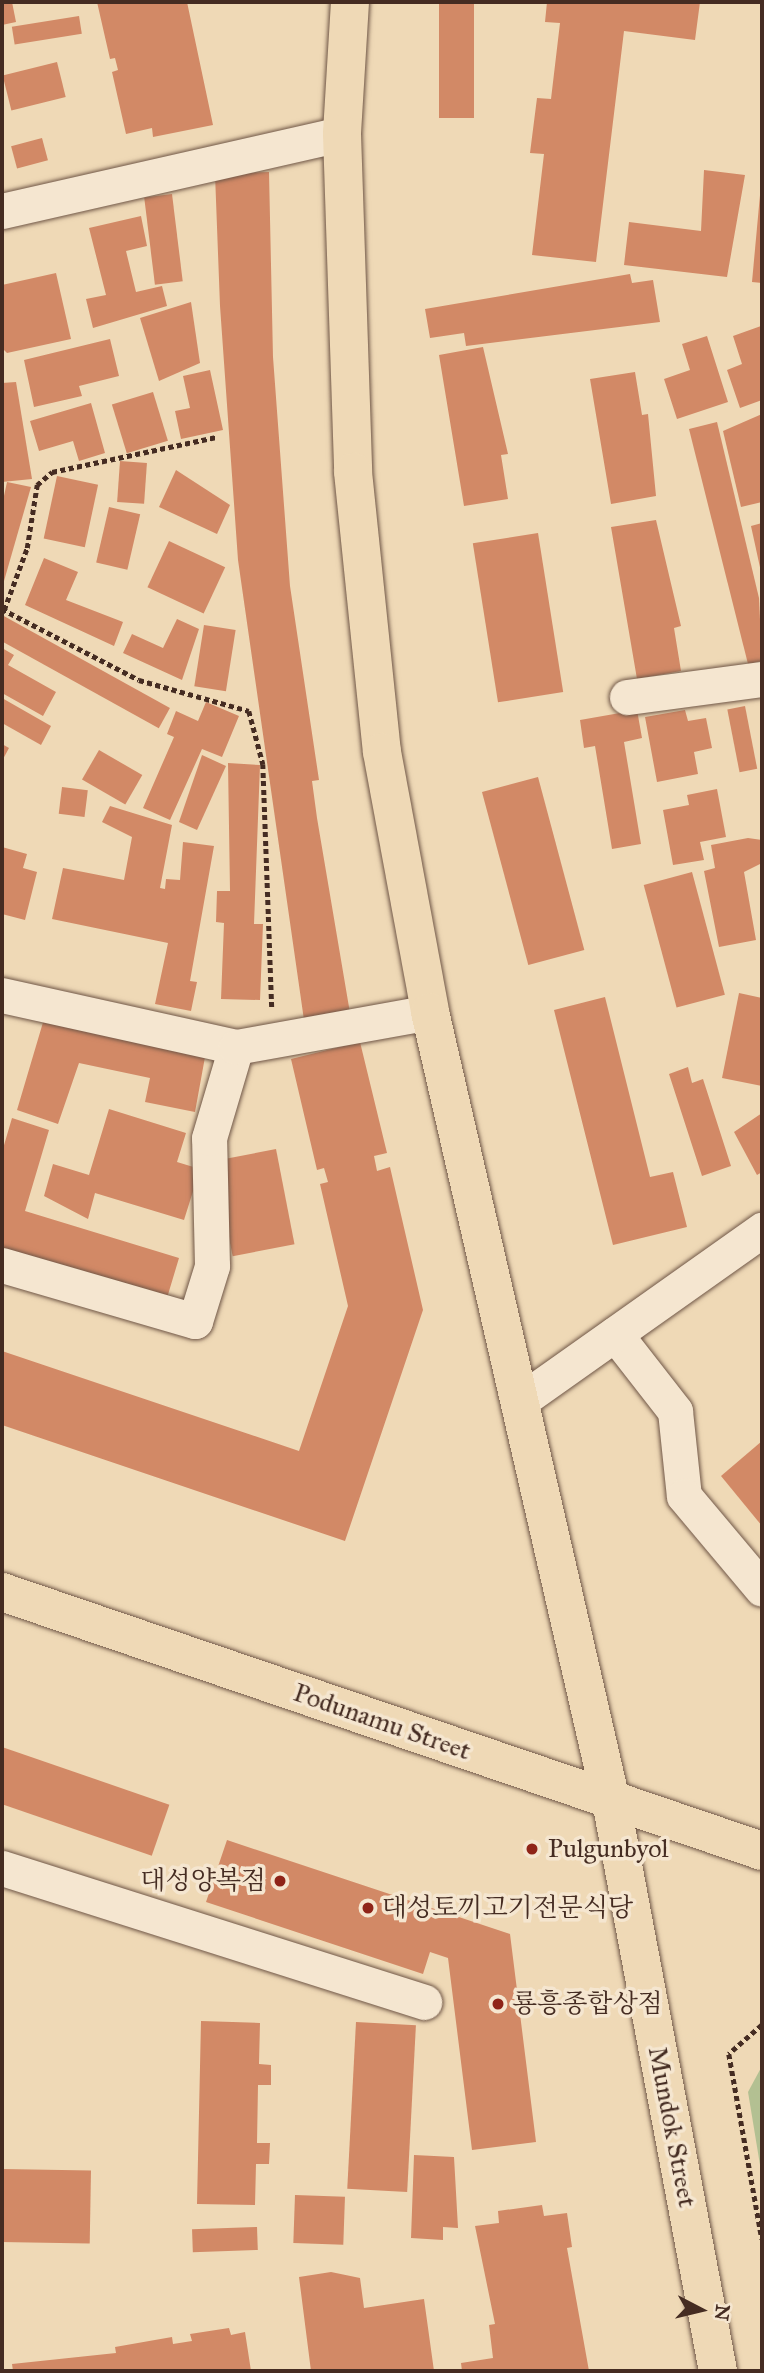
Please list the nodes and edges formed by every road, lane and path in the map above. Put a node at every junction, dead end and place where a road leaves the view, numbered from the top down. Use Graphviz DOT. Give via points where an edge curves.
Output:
graph roads {
  1 [pos="350,2"];
  2 [pos="342,134"];
  3 [pos="2,211"];
  4 [pos="216,437"];
  5 [pos="3,610"];
  6 [pos="762,679"];
  7 [pos="627,697"];
  8 [pos="2,995"];
  9 [pos="429,1012"];
  10 [pos="271,1040"];
  11 [pos="236,1046"];
  12 [pos="762,1230"];
  13 [pos="2,1265"];
  14 [pos="615,1334"];
  15 [pos="523,1399"];
  16 [pos="762,1589"];
  17 [pos="2,1592"];
  18 [pos="611,1801"];
  19 [pos="762,1851"];
  20 [pos="2,1868"];
  21 [pos="424,2002"];
  22 [pos="762,2025"];
  23 [pos="762,2239"];
  24 [pos="718,2371"];
  1 -- 2 [label="main road, Mundok Street"];
  2 -- 3 [label="street"];
  2 -- 9 [label="main road, Mundok Street" via="356,499 382,752"];
  4 -- 5 [label="path" via="52,472 37,485 27,548"];
  5 -- 10 [label="path" via="139,680 249,711 262,764"];
  6 -- 7 [label="street"];
  8 -- 11 [label="street"];
  9 -- 10 [label="street"];
  9 -- 15 [label="main road, Mundok Street"];
  10 -- 11 [label="street"];
  11 -- 13 [label="street" via="209,1138 212,1266 195,1321"];
  12 -- 14 [label="street"];
  14 -- 15 [label="street"];
  14 -- 16 [label="street" via="675,1411 684,1496"];
  15 -- 18 [label="main road, Mundok Street"];
  17 -- 18 [label="main road, Podunamu Street"];
  18 -- 19 [label="main road, Podunamu Street"];
  18 -- 24 [label="main road, Mundok Street"];
  20 -- 21 [label="street"];
  22 -- 23 [label="path" via="729,2054"];
}
